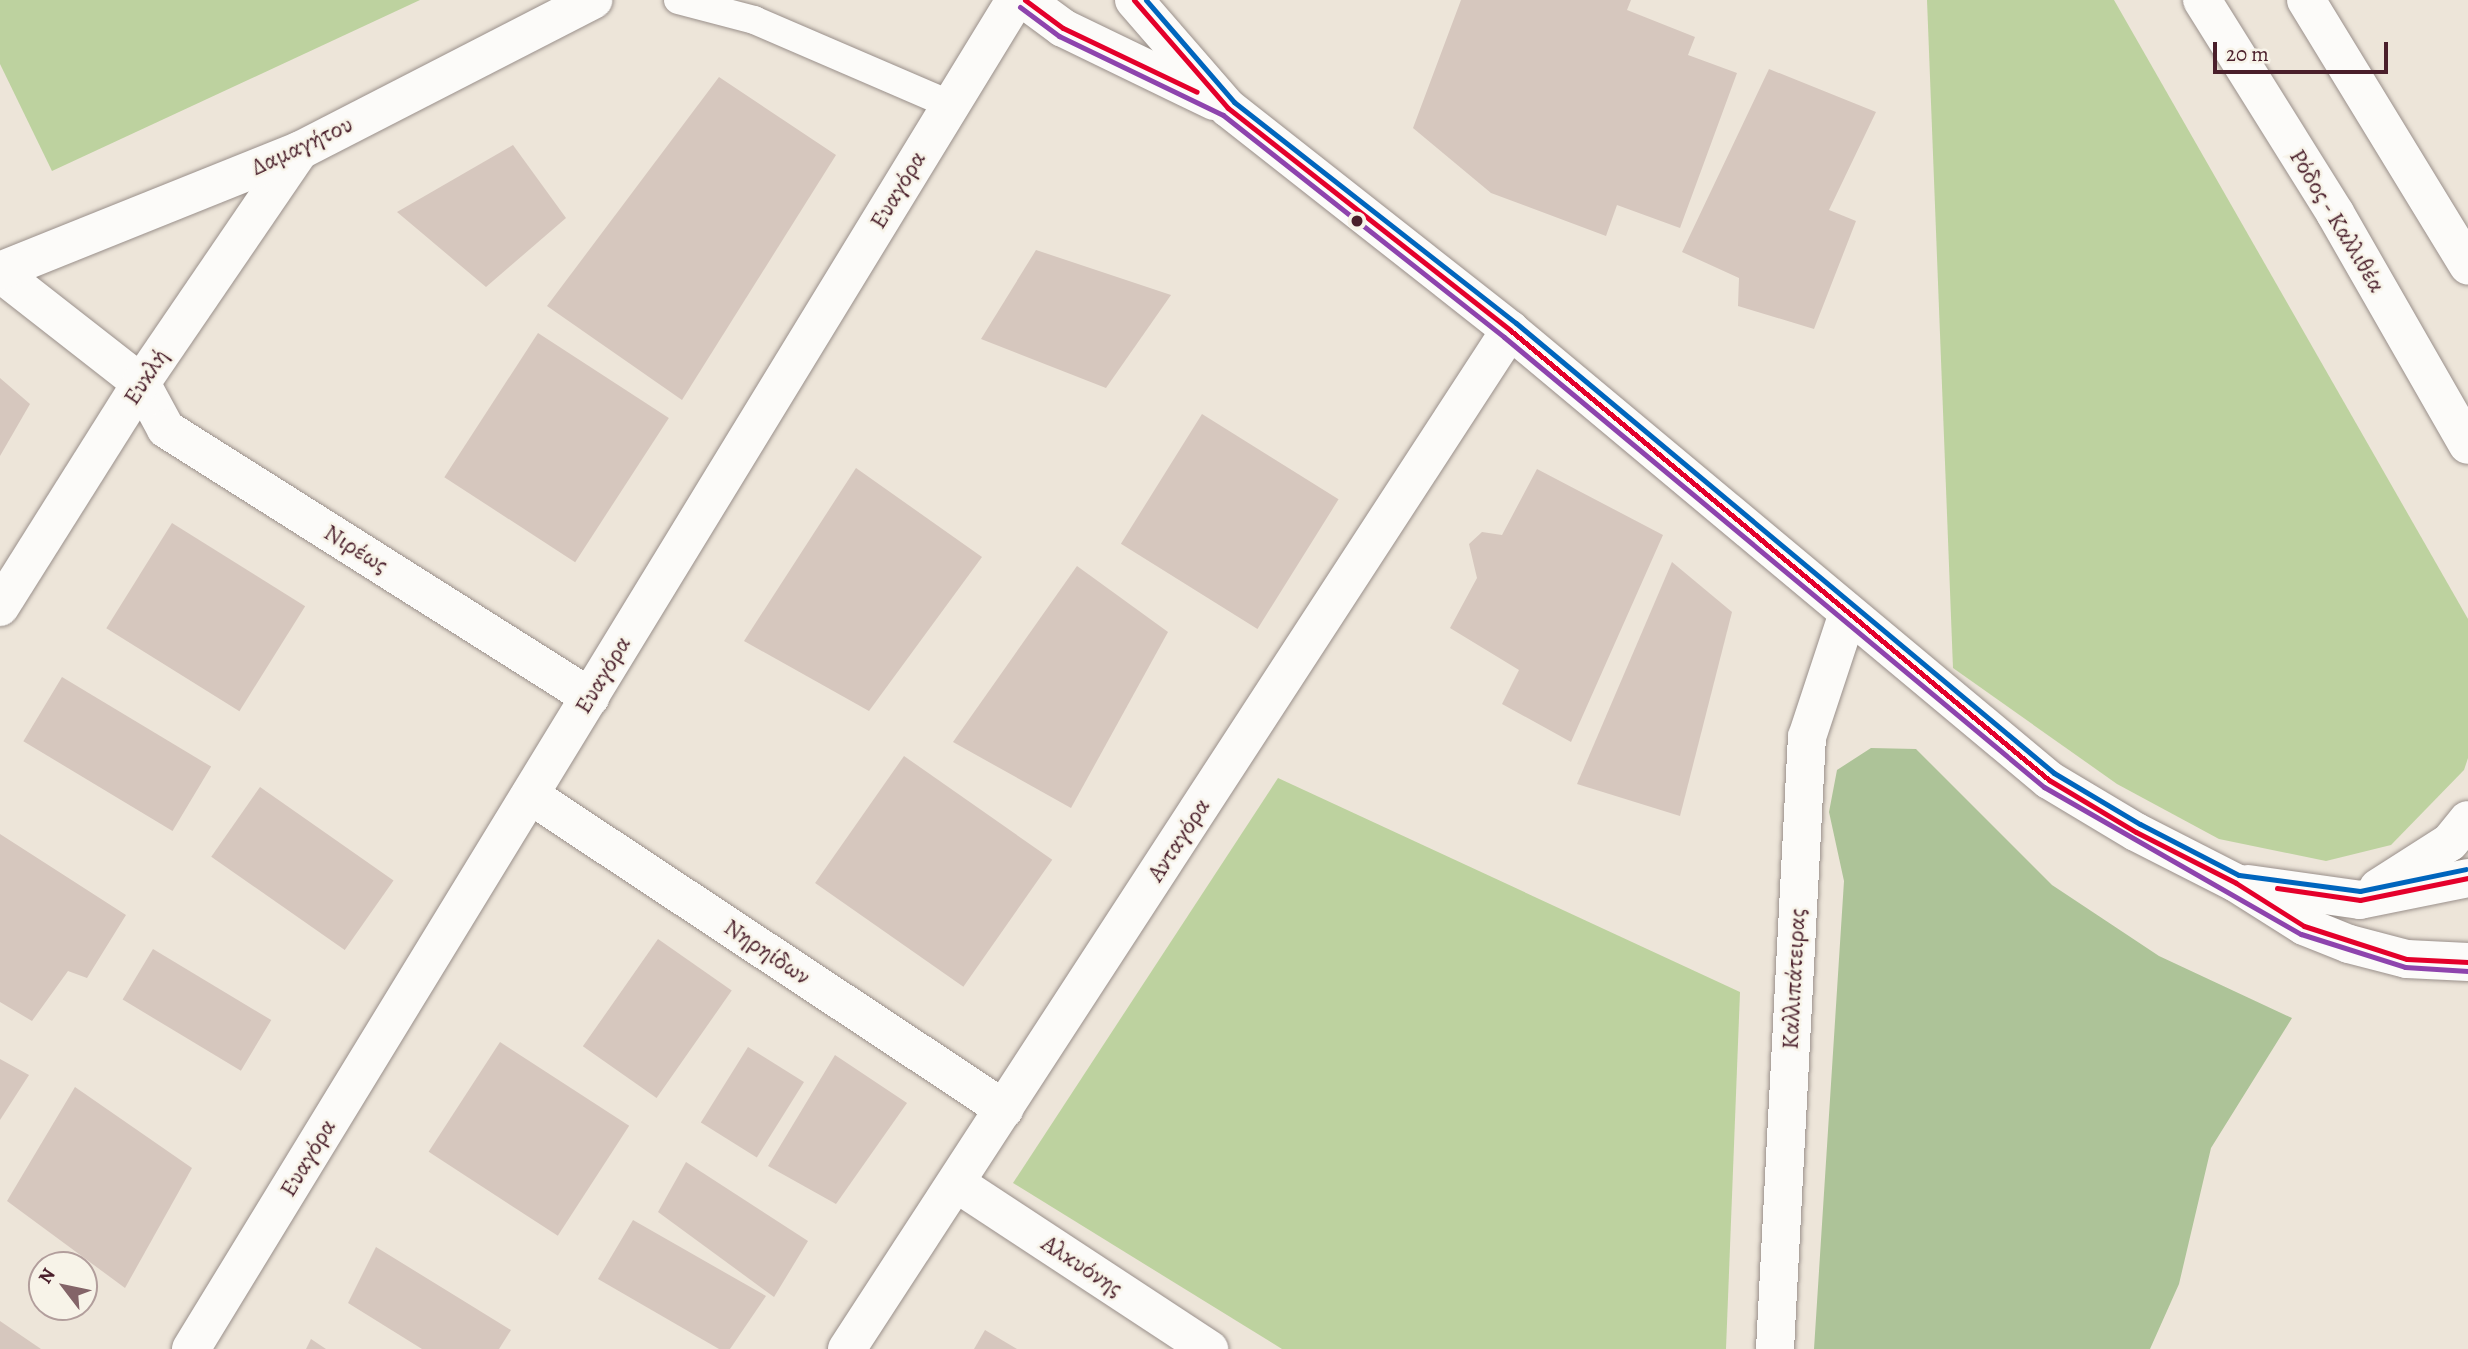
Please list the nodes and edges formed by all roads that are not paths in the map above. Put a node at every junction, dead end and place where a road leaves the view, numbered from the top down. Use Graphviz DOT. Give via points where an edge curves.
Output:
graph roads {
  1 [pos="593,0"];
  2 [pos="678,0"];
  3 [pos="1015,0"];
  4 [pos="1025,0"];
  5 [pos="1134,0"];
  6 [pos="2202,0"];
  7 [pos="2306,0"];
  8 [pos="951,104"];
  9 [pos="1228,108"];
  10 [pos="299,151"];
  11 [pos="2468,265"];
  12 [pos="0,272"];
  13 [pos="1510,330"];
  14 [pos="141,383"];
  15 [pos="2468,445"];
  16 [pos="0,607"];
  17 [pos="1847,616"];
  18 [pos="590,697"];
  19 [pos="530,794"];
  20 [pos="2468,820"];
  21 [pos="2468,878"];
  22 [pos="2236,883"];
  23 [pos="2360,900"];
  24 [pos="2468,961"];
  25 [pos="1004,1109"];
  26 [pos="956,1183"];
  27 [pos="191,1349"];
  28 [pos="847,1349"];
  29 [pos="1209,1349"];
  30 [pos="1775,1349"];
  1 -- 10 [label="street, Δαμαγήτου"];
  2 -- 8 [label="lane" via="754,20"];
  3 -- 8 [label="street, Ευαγόρα"];
  4 -- 9 [label="street" via="1063,27"];
  5 -- 9 [label="street"];
  6 -- 15 [label="street, Ρόδος - Καλλιθέα" via="2334,213"];
  7 -- 11 [label="street"];
  8 -- 18 [label="street, Ευαγόρα"];
  9 -- 13 [label="street"];
  10 -- 12 [label="street, Δαμαγήτου"];
  10 -- 14 [label="street, Ευκλή"];
  12 -- 14 [label="street"];
  13 -- 17 [label="street"];
  13 -- 25 [label="street, Ανταγόρα"];
  14 -- 16 [label="street, Ευκλή"];
  14 -- 18 [label="street, Νιρέως" via="166,429"];
  17 -- 22 [label="street" via="2049,780 2136,832"];
  17 -- 30 [label="street, Καλλιπάτειρας" via="1807,737"];
  18 -- 19 [label="street, Ευαγόρα"];
  19 -- 25 [label="street, Νηρηίδων"];
  19 -- 27 [label="street, Ευαγόρα"];
  20 -- 23 [label="street" via="2450,842"];
  21 -- 23 [label="street"];
  22 -- 23 [label="street"];
  22 -- 24 [label="street" via="2304,926 2350,944 2407,959"];
  25 -- 26 [label="street, Ανταγόρα"];
  26 -- 28 [label="street, Ανταγόρα"];
  26 -- 29 [label="street, Αλκυόνης"];
}
